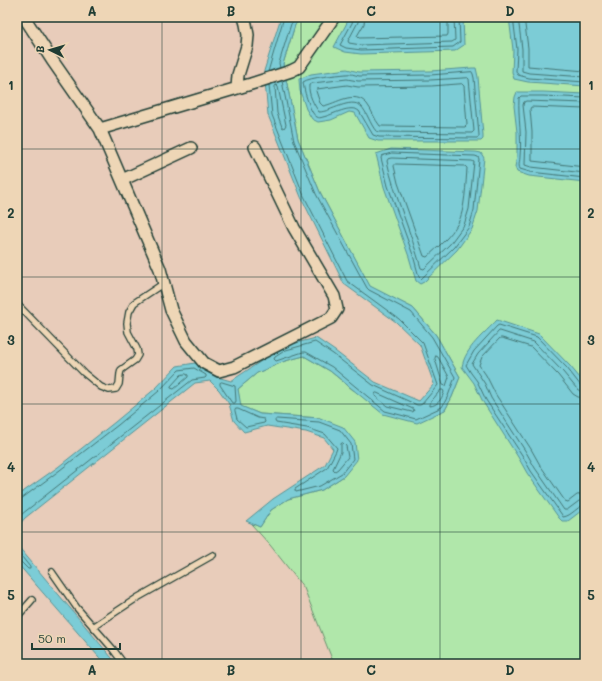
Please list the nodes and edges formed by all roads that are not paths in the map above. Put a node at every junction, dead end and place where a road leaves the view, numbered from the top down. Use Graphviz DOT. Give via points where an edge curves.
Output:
graph roads {
  1 [pos="24,17"];
  2 [pos="244,17"];
  3 [pos="334,17"];
  4 [pos="237,88"];
  5 [pos="100,129"];
  6 [pos="255,147"];
  7 [pos="191,148"];
  8 [pos="122,180"];
  9 [pos="164,283"];
  10 [pos="17,304"];
  11 [pos="213,555"];
  12 [pos="52,572"];
  13 [pos="32,600"];
  14 [pos="17,617"];
  15 [pos="94,627"];
  16 [pos="124,664"];
  1 -- 5 [label="street"];
  2 -- 4 [label="street" via="248,35 247,46 238,75"];
  3 -- 4 [label="street" via="299,67"];
  4 -- 5 [label="street"];
  5 -- 8 [label="street"];
  6 -- 9 [label="street" via="294,228 334,296 337,309 331,318 234,367 219,371 204,363 186,341 171,310"];
  7 -- 8 [label="street"];
  8 -- 9 [label="street"];
  9 -- 10 [label="lane" via="134,303 128,312 128,332 138,355 122,370 116,389 101,387 84,373"];
  11 -- 15 [label="lane" via="137,598"];
  12 -- 15 [label="lane"];
  13 -- 14 [label="lane"];
  15 -- 16 [label="lane"];
}
